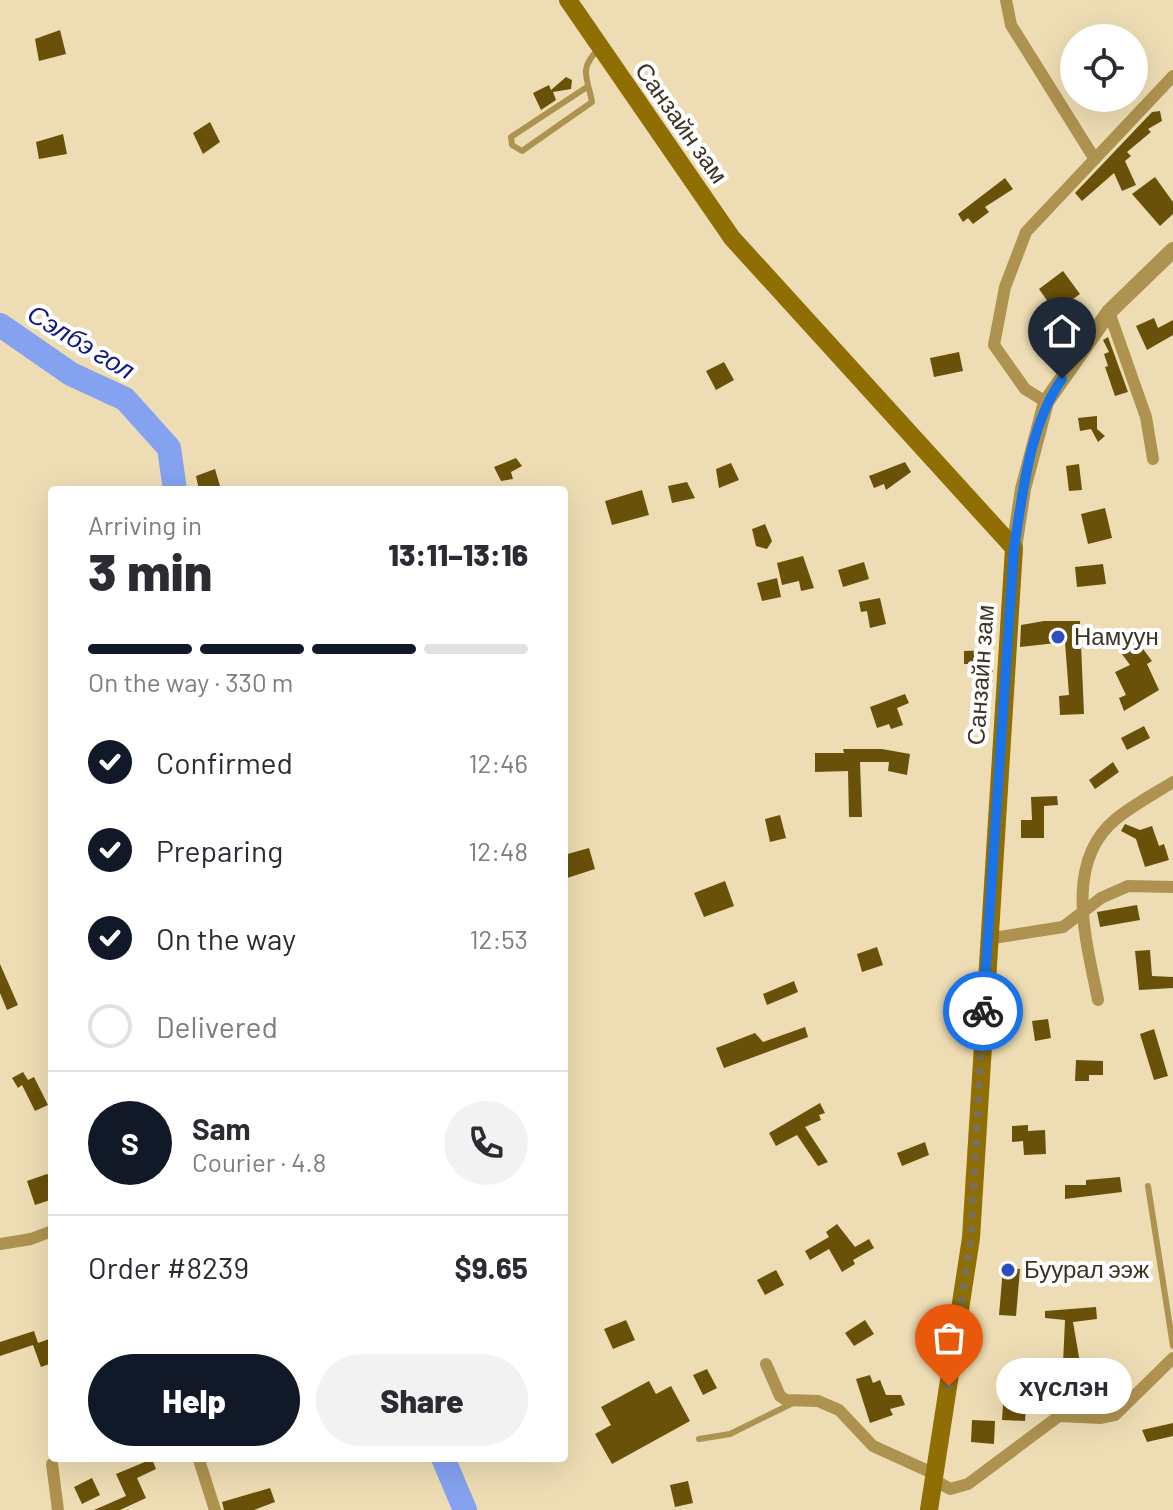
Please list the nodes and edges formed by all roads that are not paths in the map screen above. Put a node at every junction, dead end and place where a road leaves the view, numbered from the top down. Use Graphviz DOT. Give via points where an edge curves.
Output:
graph roads {
  1 [pos="568,0"];
  2 [pos="1006,0"];
  3 [pos="601,48"];
  4 [pos="1173,76"];
  5 [pos="587,87"];
  6 [pos="1094,158"];
  7 [pos="1173,250"];
  8 [pos="1109,312"];
  9 [pos="1046,402"];
  10 [pos="1153,459"];
  11 [pos="1014,548"];
  12 [pos="1173,782"];
  13 [pos="1173,887"];
  14 [pos="1081,916"];
  15 [pos="987,939"];
  16 [pos="1098,1000"];
  17 [pos="1148,1186"];
  18 [pos="48,1233"];
  19 [pos="0,1244"];
  20 [pos="1173,1346"];
  21 [pos="1173,1358"];
  22 [pos="766,1364"];
  23 [pos="796,1402"];
  24 [pos="699,1439"];
  25 [pos="200,1463"];
  26 [pos="52,1464"];
  27 [pos="936,1478"];
  28 [pos="58,1510"];
  29 [pos="215,1510"];
  30 [pos="929,1510"];
  1 -- 3 [label="main road, Санзайн зам"];
  2 -- 6 [label="street" via="1011,25"];
  3 -- 5 [label="lane" via="584,71"];
  3 -- 11 [label="main road, Санзайн зам" via="732,238"];
  4 -- 6 [label="street"];
  5 -- 5 [label="lane" via="511,137 512,145 522,151 589,105"];
  6 -- 9 [label="street" via="1026,232 1005,287 994,345 1025,389"];
  7 -- 8 [label="street"];
  8 -- 9 [label="street"];
  8 -- 10 [label="street" via="1146,417"];
  9 -- 11 [label="street"];
  11 -- 15 [label="main road, Санзайн зам"];
  12 -- 14 [label="street" via="1114,821 1089,851"];
  13 -- 14 [label="street" via="1128,886 1101,898"];
  14 -- 15 [label="street" via="1063,927"];
  14 -- 16 [label="street"];
  15 -- 27 [label="main road, Санзайн зам" via="971,1238"];
  17 -- 20 [label="lane"];
  18 -- 19 [label="street"];
  21 -- 27 [label="street" via="1115,1415 1059,1416 968,1484 950,1489"];
  22 -- 23 [label="street" via="780,1396"];
  23 -- 24 [label="lane" via="730,1434"];
  23 -- 27 [label="street" via="818,1401 839,1410 873,1446"];
  25 -- 29 [label="street"];
  26 -- 28 [label="street"];
  27 -- 30 [label="main road, Санзайн зам"];
}
